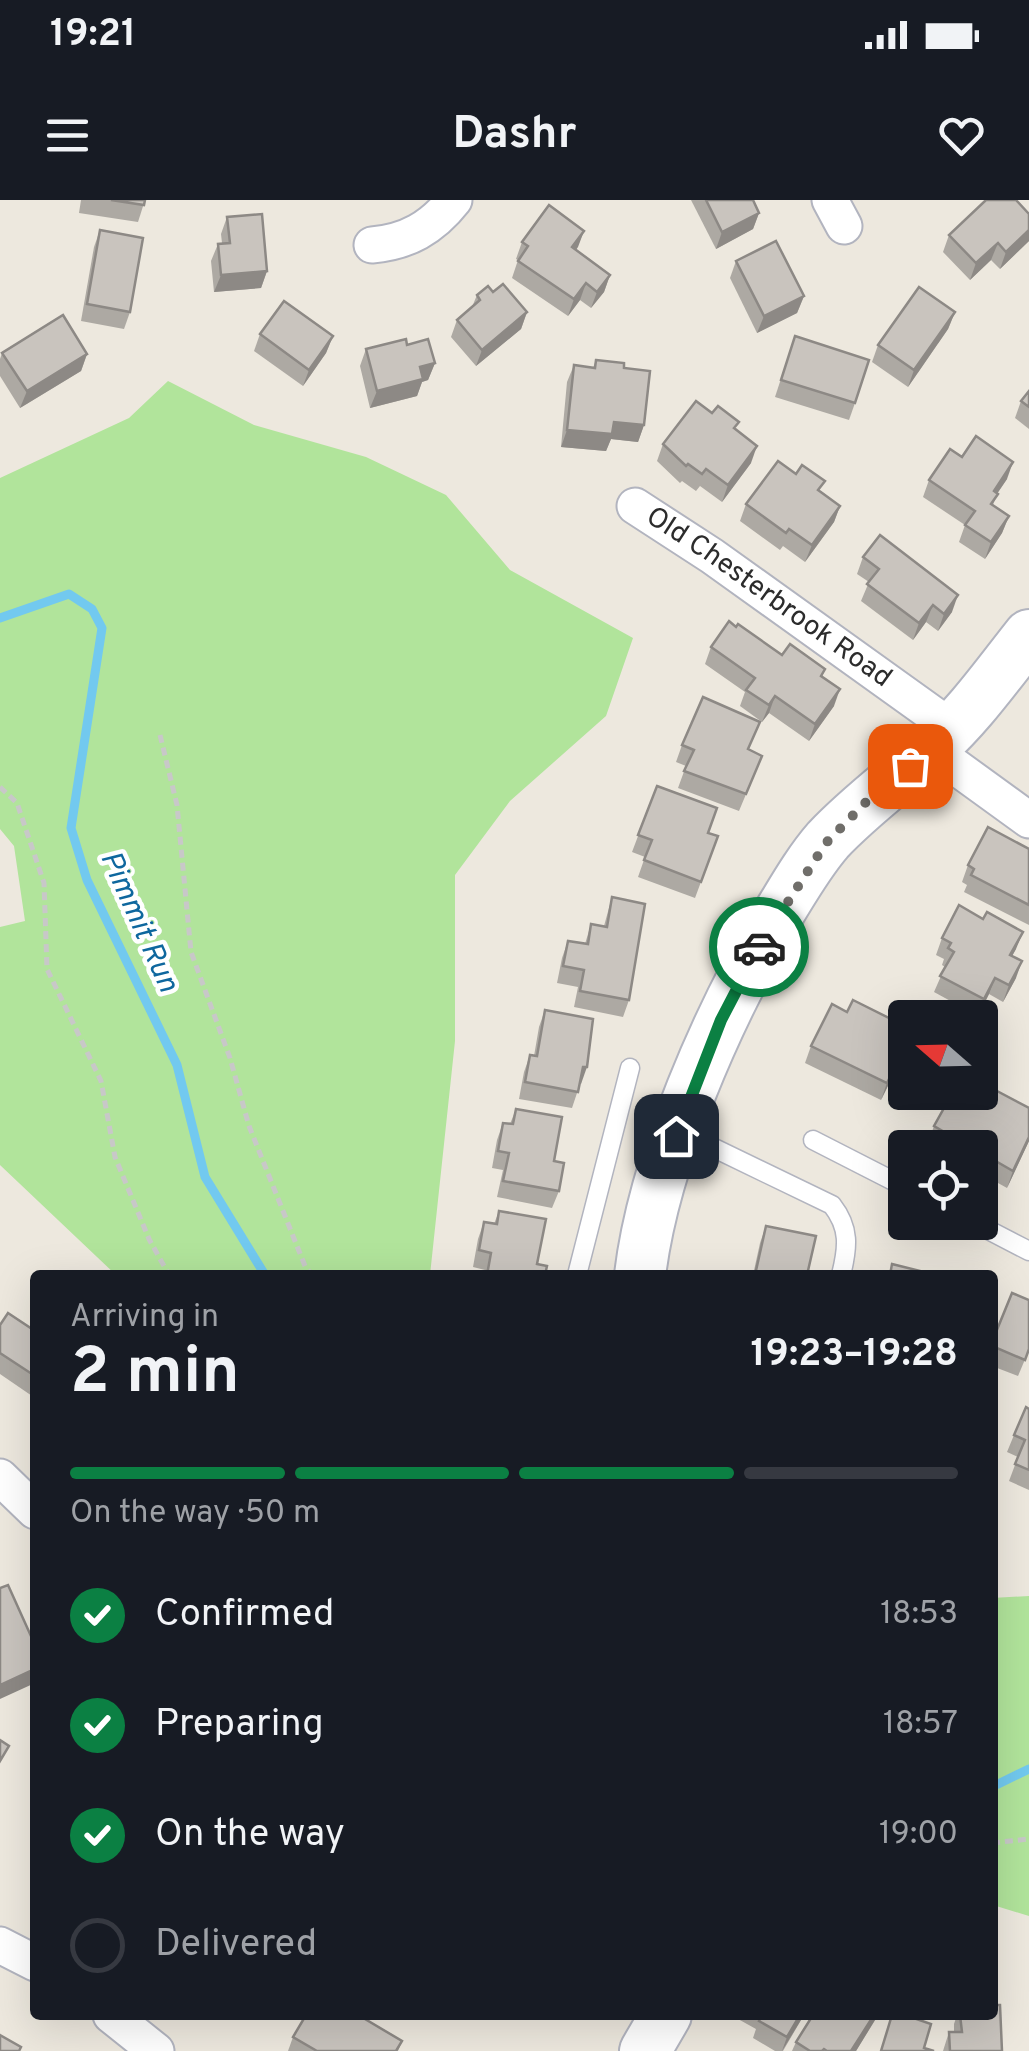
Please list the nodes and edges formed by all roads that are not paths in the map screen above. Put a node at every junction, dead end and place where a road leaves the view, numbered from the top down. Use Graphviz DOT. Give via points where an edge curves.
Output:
graph roads {
  1 [pos="454,200"];
  2 [pos="372,245"];
  3 [pos="634,506"];
  4 [pos="1029,635"];
  5 [pos="942,739"];
  6 [pos="1029,820"];
  7 [pos="630,1068"];
  8 [pos="676,1136"];
  9 [pos="814,1140"];
  10 [pos="888,1179"];
  11 [pos="998,1235"];
  12 [pos="1029,1251"];
  13 [pos="577,1270"];
  14 [pos="641,1270"];
  15 [pos="842,1270"];
  16 [pos="0,1477"];
  17 [pos="30,1506"];
  18 [pos="0,1945"];
  19 [pos="30,1960"];
  20 [pos="117,2020"];
  21 [pos="156,2051"];
  1 -- 2 [label="street" via="420,232"];
  3 -- 5 [label="street, Old Chesterbrook Road" via="712,556"];
  4 -- 5 [label="street"];
  5 -- 6 [label="street, Old Chesterbrook Road"];
  5 -- 8 [label="street" via="858,811 798,882 721,1020"];
  7 -- 13 [label="lane"];
  8 -- 14 [label="street"];
  8 -- 15 [label="lane" via="832,1205 847,1236"];
  9 -- 10 [label="lane"];
  11 -- 12 [label="lane"];
  16 -- 17 [label="street"];
  18 -- 19 [label="street"];
  20 -- 21 [label="street"];
}
